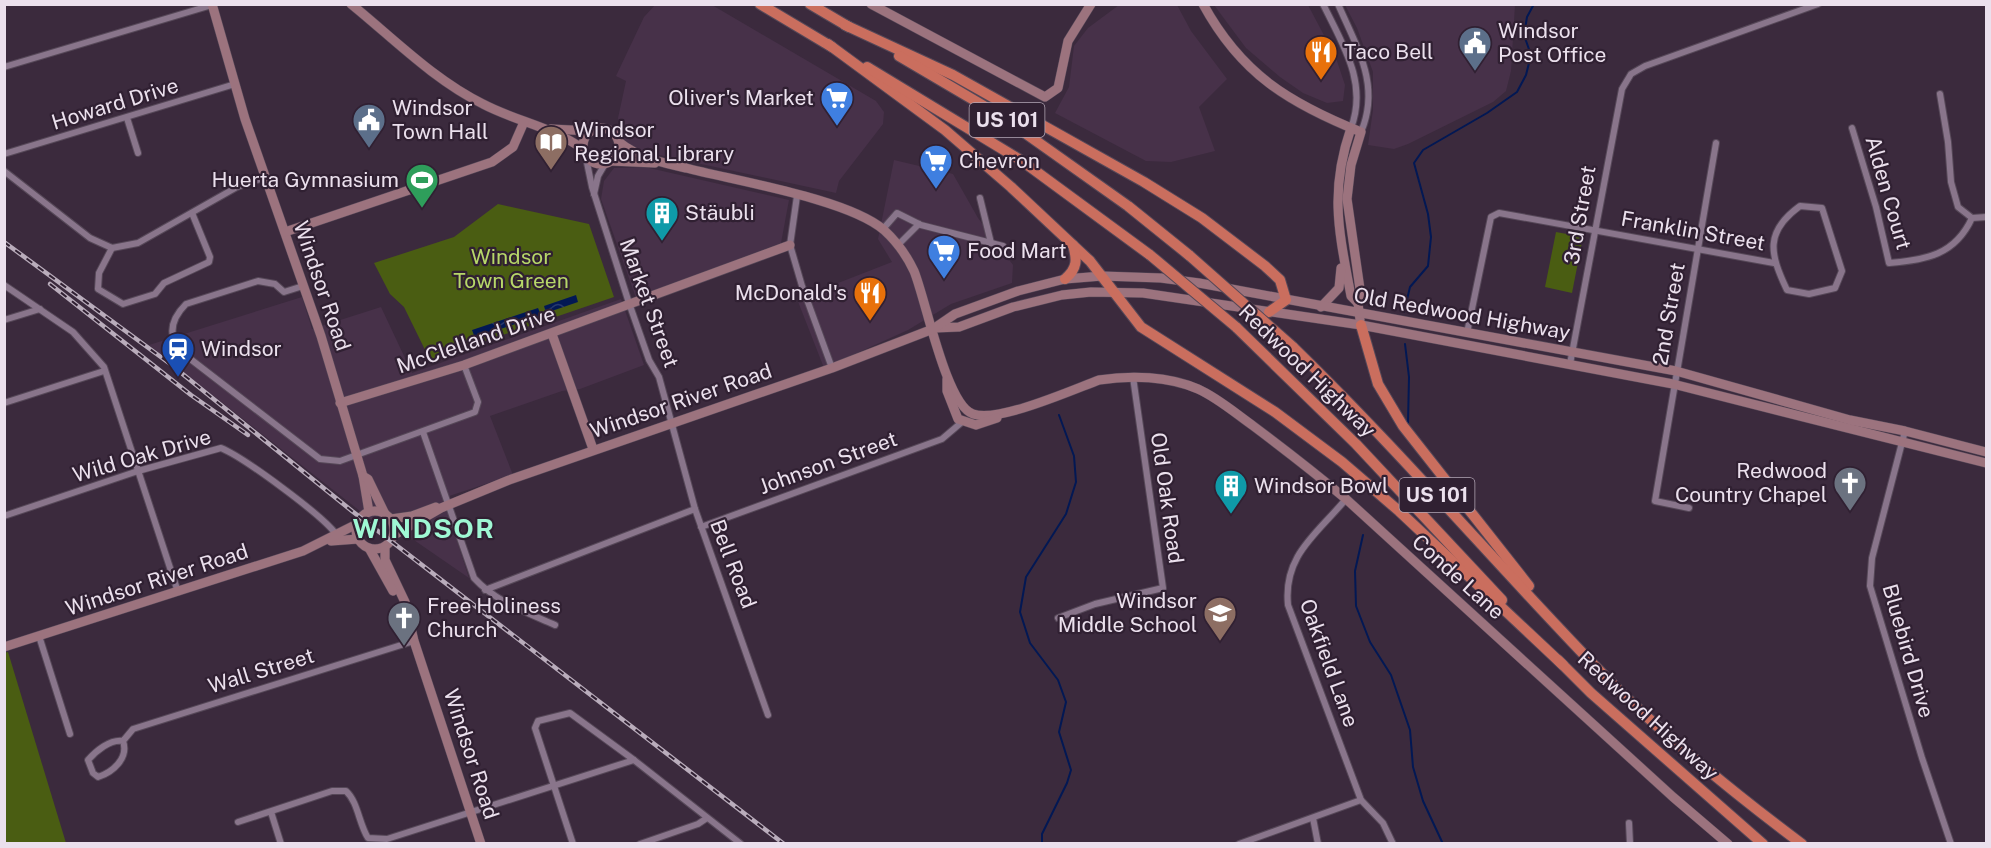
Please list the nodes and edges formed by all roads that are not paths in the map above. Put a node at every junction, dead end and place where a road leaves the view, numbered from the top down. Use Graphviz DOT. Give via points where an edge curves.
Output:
graph roads {
  1 [pos="351,4"];
  2 [pos="760,4"];
  3 [pos="810,4"];
  4 [pos="871,4"];
  5 [pos="1091,4"];
  6 [pos="1203,4"];
  7 [pos="1323,4"];
  8 [pos="1338,4"];
  9 [pos="1818,4"];
  10 [pos="212,5"];
  11 [pos="845,25"];
  12 [pos="828,44"];
  13 [pos="4,67"];
  14 [pos="235,84"];
  15 [pos="1940,94"];
  16 [pos="127,118"];
  17 [pos="524,122"];
  18 [pos="1351,128"];
  19 [pos="1852,128"];
  20 [pos="545,129"];
  21 [pos="591,131"];
  22 [pos="1361,132"];
  23 [pos="619,142"];
  24 [pos="1716,143"];
  25 [pos="138,153"];
  26 [pos="4,154"];
  27 [pos="584,154"];
  28 [pos="608,163"];
  29 [pos="666,163"];
  30 [pos="4,171"];
  31 [pos="266,177"];
  32 [pos="594,194"];
  33 [pos="797,196"];
  34 [pos="980,198"];
  35 [pos="192,213"];
  36 [pos="1986,217"];
  37 [pos="1972,218"];
  38 [pos="919,224"];
  39 [pos="883,229"];
  40 [pos="1595,230"];
  41 [pos="285,232"];
  42 [pos="991,243"];
  43 [pos="1072,244"];
  44 [pos="790,245"];
  45 [pos="898,245"];
  46 [pos="1003,246"];
  47 [pos="112,248"];
  48 [pos="1698,249"];
  49 [pos="1342,251"];
  50 [pos="1774,263"];
  51 [pos="1102,276"];
  52 [pos="1065,279"];
  53 [pos="4,285"];
  54 [pos="303,286"];
  55 [pos="1113,292"];
  56 [pos="1286,300"];
  57 [pos="629,303"];
  58 [pos="1358,303"];
  59 [pos="1321,307"];
  60 [pos="40,309"];
  61 [pos="1269,312"];
  62 [pos="4,320"];
  63 [pos="1360,320"];
  64 [pos="933,328"];
  65 [pos="1467,333"];
  66 [pos="552,334"];
  67 [pos="1572,352"];
  68 [pos="1570,364"];
  69 [pos="464,365"];
  70 [pos="832,368"];
  71 [pos="104,371"];
  72 [pos="1676,371"];
  73 [pos="1133,377"];
  74 [pos="947,379"];
  75 [pos="1673,384"];
  76 [pos="4,403"];
  77 [pos="340,403"];
  78 [pos="1002,415"];
  79 [pos="962,422"];
  80 [pos="671,424"];
  81 [pos="1905,431"];
  82 [pos="423,432"];
  83 [pos="1902,441"];
  84 [pos="593,449"];
  85 [pos="1986,452"];
  86 [pos="357,455"];
  87 [pos="1986,463"];
  88 [pos="138,471"];
  89 [pos="363,476"];
  90 [pos="1346,499"];
  91 [pos="445,507"];
  92 [pos="1689,508"];
  93 [pos="694,509"];
  94 [pos="369,512"];
  95 [pos="4,516"];
  96 [pos="388,516"];
  97 [pos="357,524"];
  98 [pos="701,527"];
  99 [pos="336,534"];
  100 [pos="394,535"];
  101 [pos="358,539"];
  102 [pos="320,543"];
  103 [pos="385,547"];
  104 [pos="369,548"];
  105 [pos="485,590"];
  106 [pos="178,593"];
  107 [pos="405,608"];
  108 [pos="1058,618"];
  109 [pos="555,625"];
  110 [pos="39,636"];
  111 [pos="414,640"];
  112 [pos="4,647"];
  113 [pos="1577,647"];
  114 [pos="1563,665"];
  115 [pos="768,715"];
  116 [pos="70,734"];
  117 [pos="123,741"];
  118 [pos="634,760"];
  119 [pos="554,785"];
  120 [pos="1361,800"];
  121 [pos="471,811"];
  122 [pos="271,812"];
  123 [pos="707,818"];
  124 [pos="1312,818"];
  125 [pos="238,822"];
  126 [pos="1629,824"];
  127 [pos="281,843"];
  128 [pos="481,843"];
  129 [pos="573,843"];
  130 [pos="640,843"];
  131 [pos="741,843"];
  132 [pos="1239,843"];
  133 [pos="1318,843"];
  134 [pos="1394,843"];
  135 [pos="1630,843"];
  136 [pos="1728,843"];
  137 [pos="1763,843"];
  138 [pos="1802,843"];
  139 [pos="1951,843"];
  1 -- 17 [label="main road" via="451,85"];
  2 -- 12 [label="highway, Redwood Highway / US 101"];
  3 -- 11 [label="highway, Redwood Highway / US 101"];
  4 -- 5 [label="main road" via="1045,97 1058,88 1068,41"];
  6 -- 18 [label="main road" via="1225,41 1260,79 1294,103"];
  7 -- 18 [label="street" via="1351,64 1357,90 1358,109"];
  8 -- 22 [label="street" via="1368,77 1370,105"];
  9 -- 40 [label="street, 3rd Street" via="1631,74 1622,89"];
  10 -- 13 [label="street"];
  10 -- 14 [label="main road, Windsor Road"];
  11 -- 56 [label="highway" via="953,75 1202,218 1280,280"];
  11 -- 113 [label="highway, Redwood Highway / US 101, bridge" via="1001,116 1128,206 1190,256 1293,347 1384,438"];
  12 -- 43 [label="highway" via="945,130"];
  12 -- 114 [label="highway, Redwood Highway / US 101, bridge" via="1005,150 1150,255 1236,327 1348,436"];
  14 -- 16 [label="street, Howard Drive"];
  14 -- 31 [label="main road, Windsor Road"];
  15 -- 37 [label="street" via="1951,182 1958,207"];
  16 -- 25 [label="street"];
  16 -- 26 [label="street, Howard Drive"];
  17 -- 20 [label="main road"];
  17 -- 41 [label="main road" via="513,147 492,162"];
  18 -- 22 [label="main road"];
  18 -- 49 [label="main road" via="1341,156 1336,195"];
  19 -- 37 [label="street, Alden Court" via="1889,263 1918,261 1952,247"];
  20 -- 21 [label="main road"];
  20 -- 27 [label="main road"];
  21 -- 23 [label="main road" via="607,129"];
  21 -- 27 [label="main road" via="584,139"];
  22 -- 58 [label="main road" via="1351,165 1347,199 1361,296"];
  23 -- 28 [label="main road" via="618,153"];
  23 -- 29 [label="main road" via="630,151"];
  24 -- 48 [label="street, 2nd Street"];
  27 -- 28 [label="main road" via="595,164"];
  27 -- 32 [label="street, Market Street"];
  28 -- 29 [label="main road"];
  28 -- 32 [label="street" via="598,176"];
  29 -- 33 [label="main road"];
  30 -- 47 [label="street" via="90,238"];
  31 -- 35 [label="street" via="237,187"];
  31 -- 41 [label="main road, Windsor Road"];
  32 -- 57 [label="street, Market Street"];
  33 -- 39 [label="main road" via="842,208"];
  33 -- 44 [label="street"];
  34 -- 42 [label="street"];
  35 -- 47 [label="street" via="138,243"];
  35 -- 47 [label="street" via="209,262 164,282 155,294 123,304 98,289 99,273"];
  36 -- 37 [label="street"];
  38 -- 39 [label="street" via="897,213"];
  38 -- 42 [label="street"];
  38 -- 45 [label="street"];
  39 -- 45 [label="main road"];
  40 -- 48 [label="street, Franklin Street"];
  40 -- 65 [label="street, Franklin Street" via="1499,213 1491,217"];
  40 -- 67 [label="street, 3rd Street"];
  41 -- 54 [label="main road, Windsor Road"];
  42 -- 46 [label="street"];
  43 -- 51 [label="highway"];
  43 -- 52 [label="highway" via="1076,266"];
  44 -- 57 [label="main road, McClelland Drive"];
  44 -- 70 [label="street"];
  45 -- 64 [label="main road" via="912,268"];
  48 -- 50 [label="street, Franklin Street"];
  48 -- 72 [label="street, 2nd Street"];
  49 -- 58 [label="main road" via="1351,296"];
  49 -- 59 [label="main road" via="1339,288"];
  50 -- 50 [label="street" via="1773,238 1786,216 1800,206 1822,208 1842,272 1835,288 1809,294 1787,290"];
  51 -- 52 [label="main road, Old Redwood Highway"];
  51 -- 55 [label="highway"];
  51 -- 56 [label="main road, Old Redwood Highway" via="1189,282"];
  52 -- 64 [label="main road, Old Redwood Highway" via="955,314"];
  53 -- 60 [label="street"];
  54 -- 77 [label="main road, Windsor Road"];
  54 -- 86 [label="street" via="284,292 275,284 258,281 186,304 173,321 175,344 320,459 333,462"];
  55 -- 61 [label="main road, Old Redwood Highway"];
  55 -- 64 [label="main road, Old Redwood Highway" via="1038,299 959,327"];
  55 -- 114 [label="highway" via="1141,327 1275,412 1342,462"];
  56 -- 59 [label="main road, Old Redwood Highway"];
  56 -- 61 [label="highway"];
  57 -- 66 [label="main road, McClelland Drive"];
  57 -- 80 [label="street, Market Street" via="659,377"];
  58 -- 63 [label="main road"];
  59 -- 63 [label="main road, Old Redwood Highway"];
  60 -- 62 [label="street"];
  60 -- 71 [label="street" via="73,332"];
  61 -- 63 [label="main road, Old Redwood Highway"];
  63 -- 65 [label="main road, Old Redwood Highway"];
  63 -- 68 [label="main road, Old Redwood Highway"];
  63 -- 113 [label="highway" via="1378,384 1403,426"];
  64 -- 70 [label="main road, Windsor River Road"];
  64 -- 74 [label="main road, Conde Lane"];
  65 -- 67 [label="main road, Old Redwood Highway"];
  66 -- 69 [label="main road, McClelland Drive"];
  66 -- 84 [label="main road"];
  67 -- 68 [label="street, 3rd Street"];
  67 -- 72 [label="main road, Old Redwood Highway"];
  68 -- 75 [label="main road, Old Redwood Highway"];
  69 -- 77 [label="main road, McClelland Drive"];
  69 -- 82 [label="street" via="479,407"];
  70 -- 80 [label="main road, Windsor River Road"];
  71 -- 76 [label="street"];
  71 -- 88 [label="street"];
  72 -- 75 [label="street, 2nd Street"];
  72 -- 81 [label="main road, Old Redwood Highway" via="1850,420"];
  73 -- 78 [label="main road, Conde Lane" via="1099,380"];
  73 -- 90 [label="main road, Conde Lane" via="1163,379 1220,401"];
  73 -- 108 [label="street, Old Oak Road" via="1163,588 1095,604"];
  74 -- 78 [label="main road, Conde Lane" via="965,410 982,416"];
  74 -- 79 [label="main road, Conde Lane" via="953,410"];
  75 -- 83 [label="main road, Old Redwood Highway"];
  75 -- 92 [label="street, 2nd Street" via="1655,501"];
  77 -- 86 [label="main road, Windsor Road"];
  78 -- 79 [label="main road, Conde Lane" via="984,424"];
  79 -- 98 [label="street, Johnson Street" via="942,439"];
  80 -- 84 [label="main road, Windsor River Road"];
  80 -- 93 [label="street, Bell Road"];
  81 -- 83 [label="street, Bluebird Drive"];
  81 -- 85 [label="main road, Old Redwood Highway"];
  82 -- 86 [label="street"];
  82 -- 91 [label="street"];
  83 -- 87 [label="main road, Old Redwood Highway"];
  83 -- 139 [label="street, Bluebird Drive" via="1872,558 1870,586"];
  84 -- 91 [label="main road, Windsor River Road"];
  86 -- 89 [label="main road, Windsor Road"];
  88 -- 95 [label="street, Wild Oak Drive"];
  88 -- 99 [label="street, Wild Oak Drive" via="220,448 282,489"];
  88 -- 106 [label="street"];
  89 -- 94 [label="main road, Windsor Road"];
  89 -- 96 [label="main road, Windsor Road"];
  90 -- 120 [label="street, Oakfield Lane" via="1298,553 1286,587 1288,605"];
  90 -- 136 [label="main road, Conde Lane"];
  91 -- 96 [label="main road, Windsor River Road" via="412,516"];
  91 -- 100 [label="main road, Windsor River Road"];
  91 -- 105 [label="street" via="474,578"];
  93 -- 98 [label="street, Bell Road"];
  93 -- 105 [label="street"];
  94 -- 96 [label="main road"];
  94 -- 97 [label="main road"];
  96 -- 100 [label="main road"];
  97 -- 99 [label="main road, Windsor River Road"];
  97 -- 101 [label="main road"];
  98 -- 115 [label="street, Bell Road"];
  99 -- 102 [label="main road, Windsor River Road"];
  100 -- 103 [label="main road"];
  101 -- 102 [label="main road, Windsor River Road"];
  101 -- 104 [label="main road"];
  102 -- 106 [label="main road, Windsor River Road"];
  103 -- 104 [label="main road"];
  103 -- 107 [label="main road, Windsor Road" via="385,560"];
  104 -- 107 [label="main road, Windsor Road"];
  105 -- 109 [label="street"];
  106 -- 110 [label="main road, Windsor River Road"];
  107 -- 111 [label="main road, Windsor Road"];
  110 -- 112 [label="main road, Windsor River Road"];
  110 -- 116 [label="street"];
  111 -- 117 [label="street, Wall Street" via="133,729"];
  111 -- 121 [label="main road, Windsor Road"];
  113 -- 138 [label="highway, Redwood Highway / US 101" via="1660,727"];
  114 -- 137 [label="highway, Redwood Highway / US 101" via="1642,740"];
  117 -- 117 [label="street, Wall Street" via="123,754 113,770 98,777 93,773 88,760 94,753"];
  118 -- 119 [label="street"];
  118 -- 119 [label="street" via="570,713 538,721 535,728"];
  118 -- 123 [label="street"];
  119 -- 121 [label="street"];
  119 -- 129 [label="street"];
  120 -- 124 [label="street"];
  120 -- 134 [label="street, Oakfield Lane" via="1383,823"];
  121 -- 122 [label="street" via="387,839 368,838 352,796 346,791 332,791"];
  121 -- 128 [label="main road, Windsor Road"];
  122 -- 125 [label="street"];
  122 -- 127 [label="street"];
  123 -- 130 [label="street"];
  123 -- 131 [label="street"];
  124 -- 132 [label="street"];
  124 -- 133 [label="street"];
  126 -- 135 [label="street"];
}
